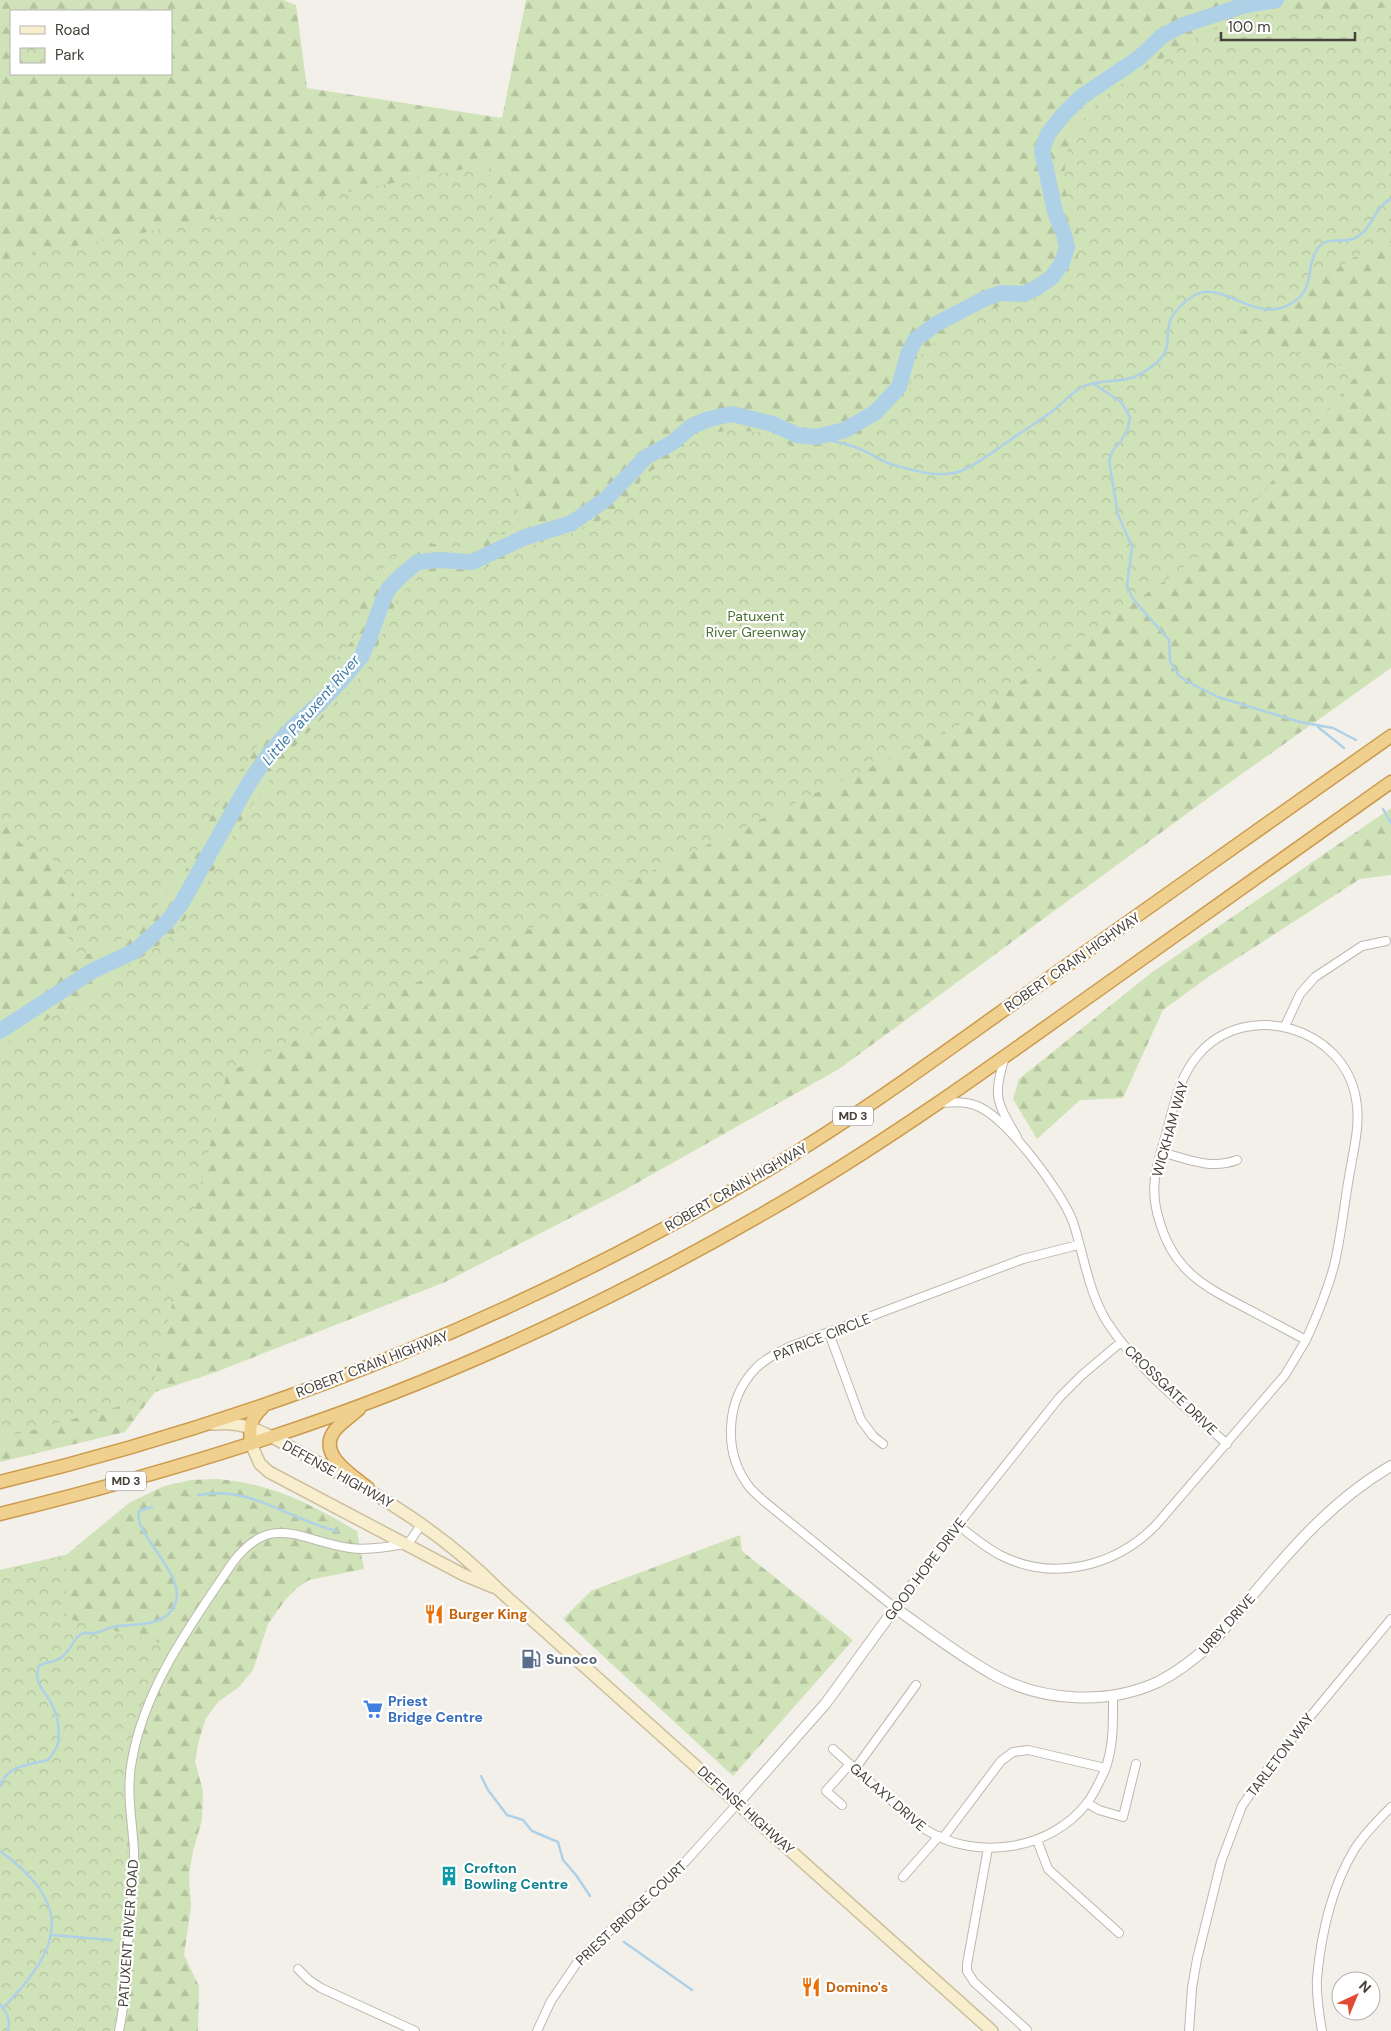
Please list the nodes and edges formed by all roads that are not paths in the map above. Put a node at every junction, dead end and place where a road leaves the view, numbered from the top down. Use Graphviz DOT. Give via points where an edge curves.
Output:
graph roads {
  1 [pos="1391,736"];
  2 [pos="1391,782"];
  3 [pos="1386,941"];
  4 [pos="1285,1026"];
  5 [pos="1005,1056"];
  6 [pos="938,1103"];
  7 [pos="1025,1149"];
  8 [pos="1161,1152"];
  9 [pos="1237,1160"];
  10 [pos="1078,1245"];
  11 [pos="829,1333"];
  12 [pos="1306,1340"];
  13 [pos="1121,1342"];
  14 [pos="364,1404"];
  15 [pos="264,1406"];
  16 [pos="212,1424"];
  17 [pos="249,1428"];
  18 [pos="271,1437"];
  19 [pos="251,1444"];
  20 [pos="883,1444"];
  21 [pos="1227,1444"];
  22 [pos="1390,1468"];
  23 [pos="0,1482"];
  24 [pos="368,1488"];
  25 [pos="0,1514"];
  26 [pos="422,1525"];
  27 [pos="958,1525"];
  28 [pos="408,1544"];
  29 [pos="499,1590"];
  30 [pos="896,1608"];
  31 [pos="1391,1619"];
  32 [pos="916,1685"];
  33 [pos="1113,1695"];
  34 [pos="833,1749"];
  35 [pos="1136,1764"];
  36 [pos="852,1766"];
  37 [pos="1105,1768"];
  38 [pos="738,1803"];
  39 [pos="1087,1803"];
  40 [pos="842,1805"];
  41 [pos="1391,1807"];
  42 [pos="941,1837"];
  43 [pos="1036,1840"];
  44 [pos="988,1848"];
  45 [pos="903,1877"];
  46 [pos="1119,1932"];
  47 [pos="298,1968"];
  48 [pos="1027,2030"];
  49 [pos="119,2031"];
  50 [pos="415,2031"];
  51 [pos="537,2031"];
  52 [pos="992,2031"];
  53 [pos="1190,2031"];
  54 [pos="1322,2031"];
  1 -- 15 [label="highway, ROBERT CRAIN HIGHWAY / MD 3" via="868,1106 769,1169 640,1243 532,1297 418,1347"];
  2 -- 5 [label="highway, MD 3"];
  3 -- 4 [label="street" via="1354,950 1316,978 1300,994"];
  4 -- 8 [label="street, WICKHAM WAY" via="1247,1026 1228,1032 1199,1054 1180,1085"];
  4 -- 12 [label="street, WICKHAM WAY" via="1304,1032 1332,1052 1343,1064 1356,1099 1355,1142 1334,1265"];
  5 -- 6 [label="highway, MD 3"];
  5 -- 7 [label="street, CROSSGATE DRIVE" via="998,1076 997,1098"];
  6 -- 7 [label="street, CROSSGATE DRIVE" via="963,1102 986,1111"];
  6 -- 14 [label="highway, MD 3" via="795,1195 656,1272 547,1327"];
  7 -- 10 [label="street, CROSSGATE DRIVE" via="1067,1207"];
  8 -- 9 [label="street" via="1210,1165"];
  8 -- 12 [label="street, WICKHAM WAY" via="1155,1178 1155,1207 1166,1243 1177,1260 1208,1289"];
  10 -- 11 [label="street, PATRICE CIRCLE" via="1023,1260"];
  10 -- 13 [label="street, CROSSGATE DRIVE" via="1096,1299"];
  11 -- 20 [label="street" via="861,1420"];
  11 -- 30 [label="street, PATRICE CIRCLE" via="772,1355 752,1374 735,1402 732,1442 735,1459 751,1488 765,1502"];
  12 -- 21 [label="street, WICKHAM WAY" via="1285,1375"];
  13 -- 21 [label="street, CROSSGATE DRIVE"];
  13 -- 27 [label="street, GOOD HOPE DRIVE" via="1059,1398"];
  14 -- 18 [label="highway, MD 3"];
  14 -- 24 [label="highway" via="336,1430 330,1443 332,1456"];
  15 -- 16 [label="highway, ROBERT CRAIN HIGHWAY / MD 3"];
  15 -- 17 [label="highway" via="253,1416"];
  16 -- 17 [label="main road, DEFENSE HIGHWAY"];
  16 -- 23 [label="highway, ROBERT CRAIN HIGHWAY / MD 3"];
  17 -- 18 [label="main road, DEFENSE HIGHWAY"];
  17 -- 19 [label="highway"];
  18 -- 19 [label="highway, MD 3"];
  18 -- 24 [label="main road, DEFENSE HIGHWAY"];
  19 -- 25 [label="highway, MD 3" via="164,1471"];
  19 -- 28 [label="main road, DEFENSE HIGHWAY" via="260,1464 269,1472"];
  21 -- 27 [label="street, WICKHAM WAY" via="1146,1536 1119,1554 1086,1566 1051,1568 1016,1562 986,1546"];
  22 -- 33 [label="street, URBY DRIVE" via="1354,1490 1306,1532 1198,1656 1157,1682"];
  24 -- 26 [label="main road, DEFENSE HIGHWAY"];
  26 -- 28 [label="street"];
  26 -- 29 [label="main road, DEFENSE HIGHWAY" via="472,1563"];
  27 -- 30 [label="street, GOOD HOPE DRIVE"];
  28 -- 29 [label="main road, DEFENSE HIGHWAY"];
  28 -- 49 [label="street, PATUXENT RIVER ROAD" via="352,1549 282,1533 259,1537 233,1562 182,1639 151,1700 132,1759 128,1787 134,1872"];
  29 -- 38 [label="main road, DEFENSE HIGHWAY"];
  30 -- 33 [label="street, URBY DRIVE" via="975,1663 1020,1687 1062,1696"];
  30 -- 38 [label="street, GOOD HOPE DRIVE" via="826,1703"];
  31 -- 53 [label="street, TARLETON WAY" via="1271,1764 1242,1806 1221,1862 1197,1959"];
  32 -- 36 [label="street"];
  33 -- 37 [label="street, GALAXY DRIVE" via="1113,1734"];
  34 -- 36 [label="street, GALAXY DRIVE"];
  35 -- 39 [label="street" via="1123,1817"];
  36 -- 40 [label="street" via="826,1791"];
  36 -- 42 [label="street, GALAXY DRIVE" via="916,1823"];
  37 -- 39 [label="street, GALAXY DRIVE"];
  37 -- 42 [label="street" via="1028,1750 1012,1752 1001,1761"];
  38 -- 51 [label="street, PRIEST BRIDGE COURT" via="686,1860 580,1957 551,2001"];
  38 -- 52 [label="main road, DEFENSE HIGHWAY"];
  39 -- 43 [label="street, GALAXY DRIVE" via="1064,1824"];
  41 -- 54 [label="street" via="1354,1850 1337,1885 1322,1940 1317,1979"];
  42 -- 44 [label="street, GALAXY DRIVE"];
  42 -- 45 [label="street"];
  43 -- 44 [label="street, GALAXY DRIVE" via="1018,1846"];
  43 -- 46 [label="street" via="1048,1869"];
  44 -- 48 [label="street" via="967,1971 974,1982"];
  47 -- 50 [label="street" via="321,1988"];
}
